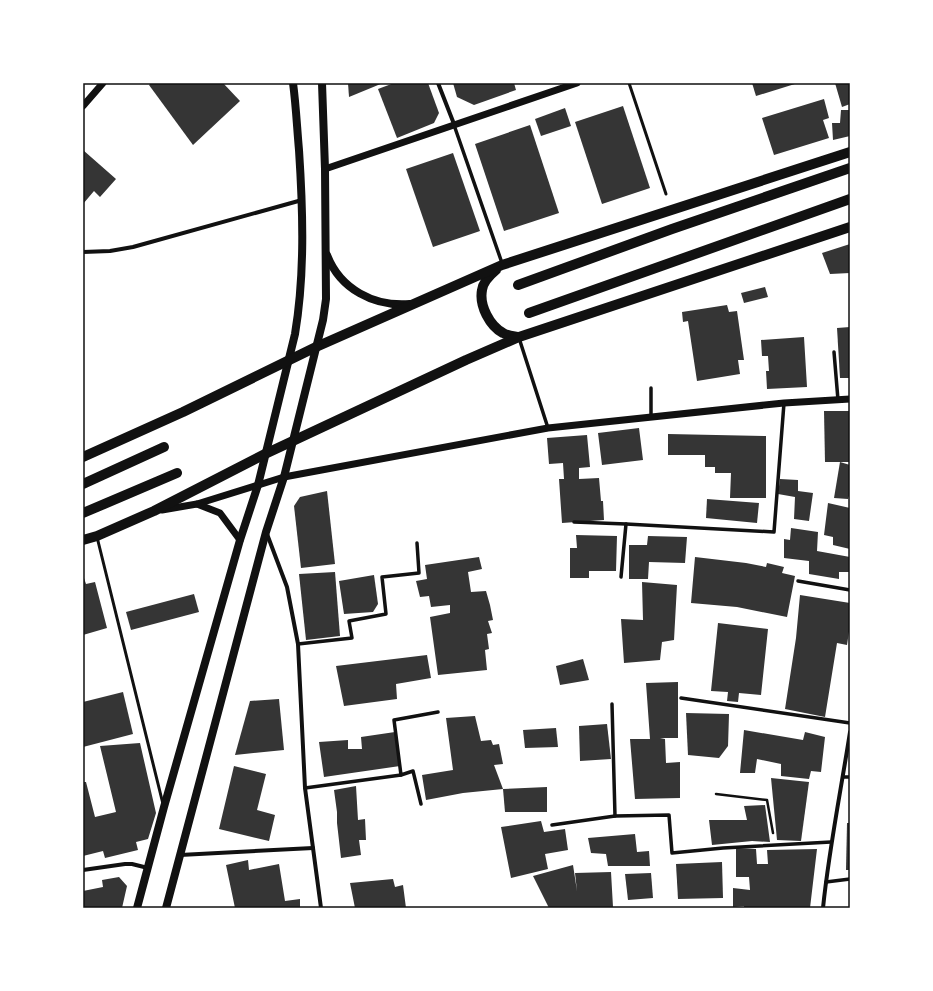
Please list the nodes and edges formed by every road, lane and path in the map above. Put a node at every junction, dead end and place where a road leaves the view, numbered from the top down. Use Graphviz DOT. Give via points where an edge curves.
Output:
graph roads {
  1 [pos="103,83"];
  2 [pos="293,83"];
  3 [pos="322,83"];
  4 [pos="438,83"];
  5 [pos="577,83"];
  6 [pos="629,83"];
  7 [pos="83,106"];
  8 [pos="454,124"];
  9 [pos="850,152"];
  10 [pos="850,168"];
  11 [pos="325,169"];
  12 [pos="666,194"];
  13 [pos="850,199"];
  14 [pos="302,200"];
  15 [pos="850,227"];
  16 [pos="325,249"];
  17 [pos="83,252"];
  18 [pos="502,265"];
  19 [pos="518,285"];
  20 [pos="418,303"];
  21 [pos="528,313"];
  22 [pos="519,337"];
  23 [pos="316,347"];
  24 [pos="834,352"];
  25 [pos="288,360"];
  26 [pos="651,388"];
  27 [pos="850,399"];
  28 [pos="838,400"];
  29 [pos="784,403"];
  30 [pos="651,418"];
  31 [pos="548,428"];
  32 [pos="294,441"];
  33 [pos="164,447"];
  34 [pos="265,454"];
  35 [pos="84,455"];
  36 [pos="177,473"];
  37 [pos="284,477"];
  38 [pos="83,484"];
  39 [pos="258,485"];
  40 [pos="197,504"];
  41 [pos="154,511"];
  42 [pos="83,513"];
  43 [pos="574,522"];
  44 [pos="626,524"];
  45 [pos="266,532"];
  46 [pos="97,536"];
  47 [pos="83,540"];
  48 [pos="240,540"];
  49 [pos="416,543"];
  50 [pos="621,577"];
  51 [pos="798,581"];
  52 [pos="850,590"];
  53 [pos="298,644"];
  54 [pos="681,698"];
  55 [pos="612,704"];
  56 [pos="438,712"];
  57 [pos="850,723"];
  58 [pos="850,732"];
  59 [pos="401,775"];
  60 [pos="843,777"];
  61 [pos="850,777"];
  62 [pos="305,788"];
  63 [pos="716,794"];
  64 [pos="420,804"];
  65 [pos="164,807"];
  66 [pos="615,816"];
  67 [pos="552,825"];
  68 [pos="831,842"];
  69 [pos="774,845"];
  70 [pos="313,848"];
  71 [pos="180,855"];
  72 [pos="148,868"];
  73 [pos="83,870"];
  74 [pos="850,879"];
  75 [pos="826,882"];
  76 [pos="137,908"];
  77 [pos="166,908"];
  78 [pos="321,908"];
  79 [pos="823,908"];
  1 -- 7 [label="street"];
  2 -- 14 [label="main road"];
  3 -- 11 [label="main road"];
  4 -- 8 [label="street"];
  5 -- 8 [label="street"];
  6 -- 12 [label="lane"];
  8 -- 11 [label="street"];
  8 -- 18 [label="street"];
  9 -- 18 [label="main road"];
  10 -- 19 [label="main road"];
  11 -- 16 [label="main road"];
  13 -- 21 [label="main road"];
  14 -- 17 [label="street" via="133,247"];
  14 -- 25 [label="main road" via="298,312"];
  15 -- 22 [label="main road"];
  16 -- 20 [label="main road" via="331,265 343,281 359,294 378,302 398,305"];
  16 -- 23 [label="main road" via="324,310"];
  18 -- 20 [label="main road"];
  18 -- 22 [label="main road" via="489,277 482,290 483,305 490,321 500,330 505,334"];
  20 -- 23 [label="main road"];
  22 -- 31 [label="street"];
  22 -- 32 [label="main road"];
  23 -- 25 [label="main road"];
  23 -- 32 [label="main road"];
  24 -- 28 [label="street"];
  25 -- 34 [label="main road"];
  25 -- 35 [label="main road" via="183,412"];
  26 -- 30 [label="street"];
  27 -- 28 [label="street"];
  28 -- 29 [label="street"];
  29 -- 30 [label="street"];
  29 -- 44 [label="street" via="774,532"];
  30 -- 31 [label="street"];
  31 -- 37 [label="street"];
  32 -- 34 [label="main road"];
  32 -- 37 [label="main road"];
  33 -- 38 [label="main road"];
  34 -- 39 [label="main road"];
  34 -- 41 [label="main road"];
  36 -- 42 [label="main road"];
  37 -- 39 [label="street"];
  37 -- 45 [label="main road"];
  39 -- 40 [label="street"];
  39 -- 48 [label="main road"];
  40 -- 41 [label="street"];
  40 -- 48 [label="street" via="220,513"];
  41 -- 46 [label="main road"];
  43 -- 44 [label="street"];
  44 -- 50 [label="street"];
  45 -- 53 [label="street" via="287,587"];
  45 -- 71 [label="main road"];
  46 -- 47 [label="main road"];
  46 -- 65 [label="lane"];
  48 -- 65 [label="main road"];
  49 -- 53 [label="street" via="419,573 382,577 386,614 349,621 352,638"];
  51 -- 52 [label="street"];
  53 -- 62 [label="street"];
  54 -- 57 [label="street"];
  55 -- 66 [label="street"];
  56 -- 59 [label="street" via="394,720"];
  58 -- 60 [label="street"];
  59 -- 62 [label="street"];
  59 -- 64 [label="street" via="413,771"];
  60 -- 61 [label="street"];
  60 -- 68 [label="street"];
  62 -- 70 [label="street"];
  63 -- 69 [label="path" via="767,800"];
  65 -- 72 [label="main road"];
  66 -- 67 [label="street"];
  66 -- 69 [label="street" via="669,815 672,853"];
  68 -- 69 [label="street"];
  68 -- 75 [label="street"];
  70 -- 71 [label="street"];
  70 -- 78 [label="street"];
  71 -- 77 [label="main road"];
  72 -- 73 [label="street" via="125,864"];
  72 -- 76 [label="main road"];
  74 -- 75 [label="street"];
  75 -- 79 [label="street"];
}
